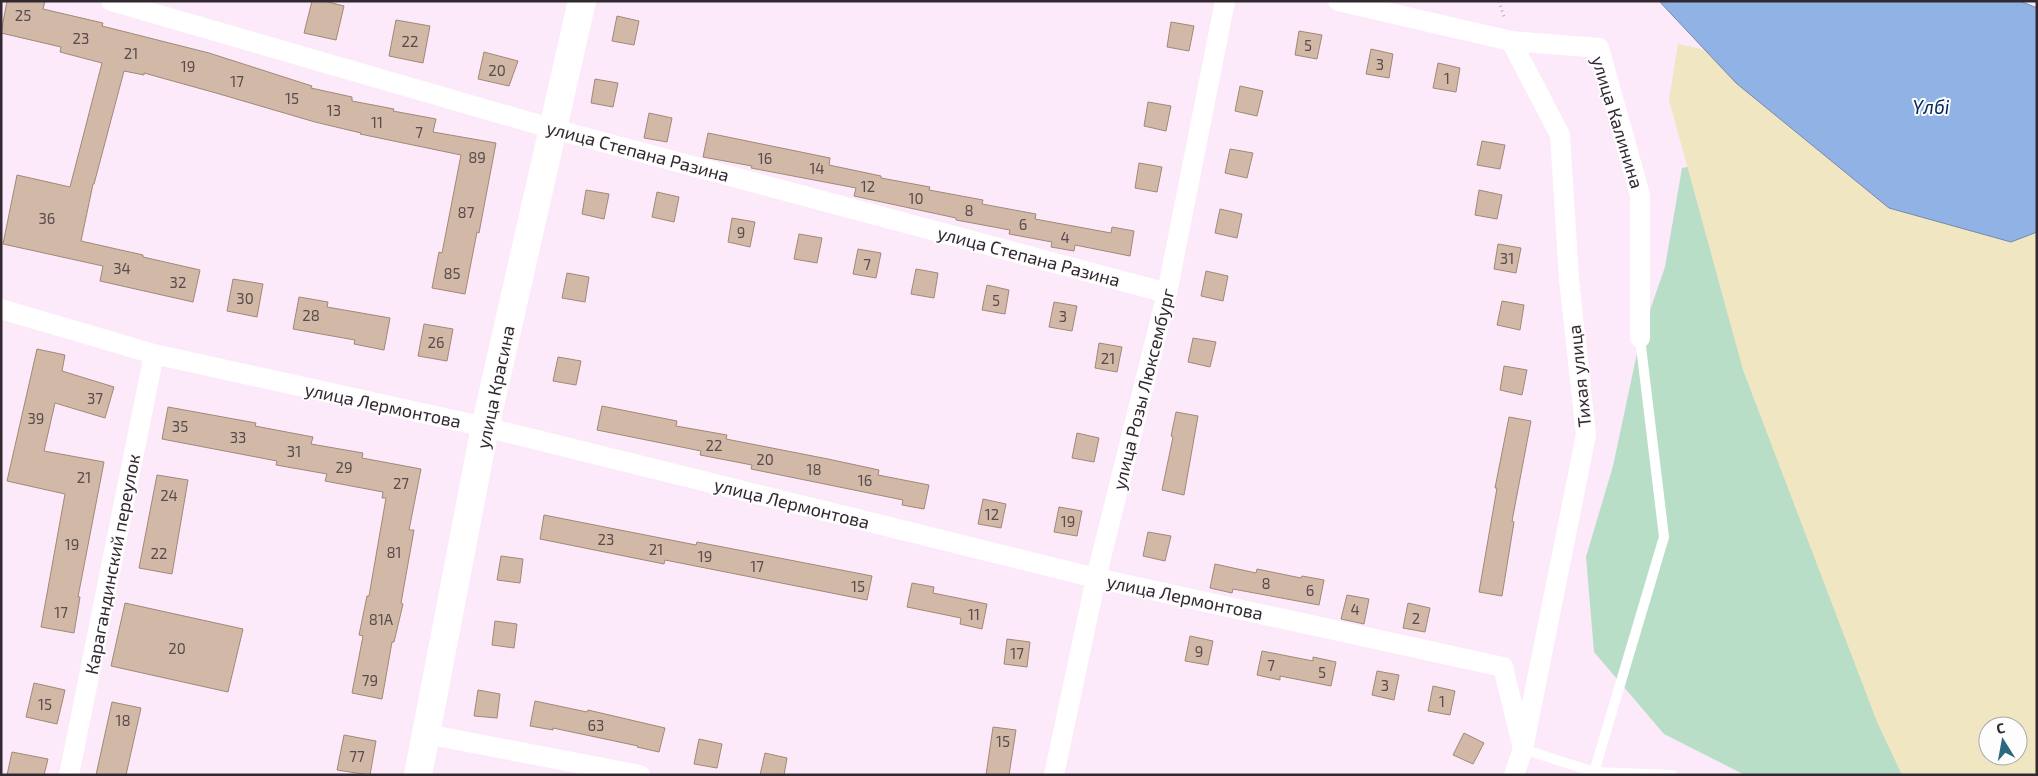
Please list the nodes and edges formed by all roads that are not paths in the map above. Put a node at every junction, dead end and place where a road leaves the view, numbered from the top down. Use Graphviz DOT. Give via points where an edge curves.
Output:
graph roads {
  1 [pos="110,1"];
  2 [pos="582,1"];
  3 [pos="1225,1"];
  4 [pos="1338,1"];
  5 [pos="1511,42"];
  6 [pos="554,128"];
  7 [pos="1167,292"];
  8 [pos="1,309"];
  9 [pos="1640,338"];
  10 [pos="154,354"];
  11 [pos="486,427"];
  12 [pos="1096,578"];
  13 [pos="426,734"];
  14 [pos="1523,749"];
  15 [pos="1593,773"];
  16 [pos="1059,774"];
  17 [pos="69,775"];
  18 [pos="418,775"];
  19 [pos="640,775"];
  20 [pos="1514,775"];
  21 [pos="1672,775"];
  1 -- 6 [label="street, улица Степана Разина"];
  2 -- 6 [label="street, улица Красина"];
  3 -- 7 [label="street, улица Розы Люксембург"];
  4 -- 5 [label="street, улица Калинина"];
  5 -- 9 [label="street, улица Калинина" via="1599,48 1640,195"];
  5 -- 14 [label="street, Тихая улица" via="1560,135 1569,280 1586,435"];
  6 -- 7 [label="street, улица Степана Разина"];
  6 -- 11 [label="street, улица Красина"];
  7 -- 12 [label="street, улица Розы Люксембург"];
  8 -- 10 [label="street, улица Лермонтова"];
  9 -- 15 [label="lane" via="1664,537"];
  10 -- 11 [label="street, улица Лермонтова"];
  10 -- 17 [label="street, Карагандинский переулок"];
  11 -- 12 [label="street, улица Лермонтова"];
  11 -- 13 [label="street, улица Красина"];
  12 -- 14 [label="street, улица Лермонтова" via="1503,667"];
  12 -- 16 [label="street, улица Розы Люксембург"];
  13 -- 18 [label="street, улица Красина"];
  13 -- 19 [label="street"];
  14 -- 15 [label="lane"];
  14 -- 20 [label="street, Тихая улица"];
  15 -- 21 [label="lane"];
}
